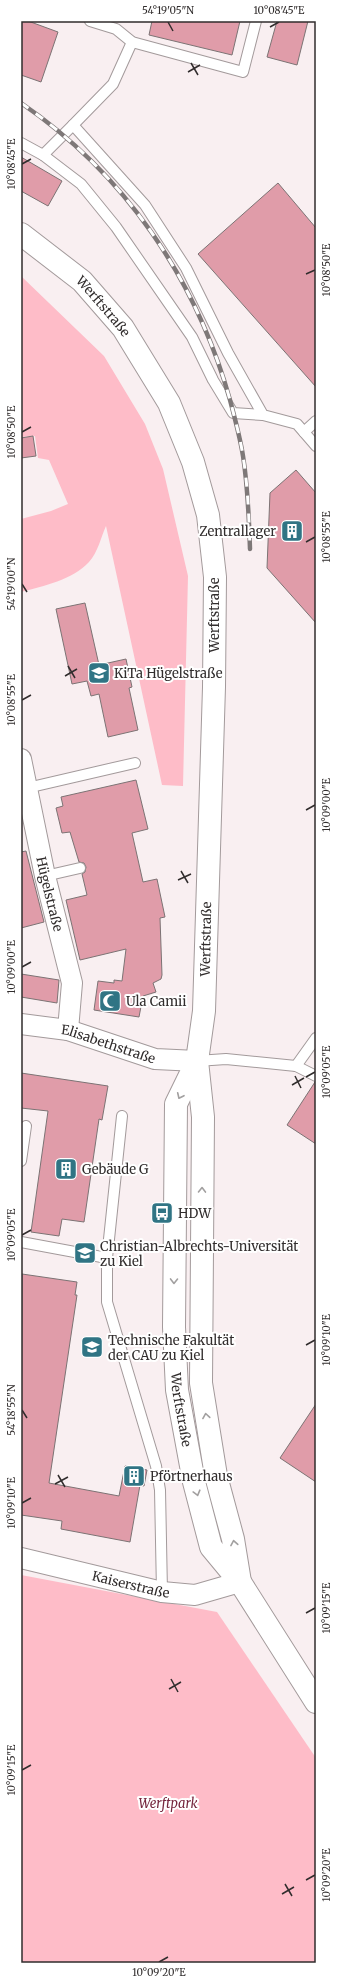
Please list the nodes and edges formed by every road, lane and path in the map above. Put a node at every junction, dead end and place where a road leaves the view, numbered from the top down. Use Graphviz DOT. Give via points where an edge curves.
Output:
graph roads {
  1 [pos="90,21"];
  2 [pos="256,21"];
  3 [pos="116,25"];
  4 [pos="132,42"];
  5 [pos="73,125"];
  6 [pos="21,143"];
  7 [pos="43,155"];
  8 [pos="21,234"];
  9 [pos="263,415"];
  10 [pos="316,421"];
  11 [pos="304,432"];
  12 [pos="316,446"];
  13 [pos="21,758"];
  14 [pos="136,763"];
  15 [pos="27,788"];
  16 [pos="80,868"];
  17 [pos="44,876"];
  18 [pos="21,1024"];
  19 [pos="68,1030"];
  20 [pos="316,1038"];
  21 [pos="197,1060"];
  22 [pos="296,1066"];
  23 [pos="316,1076"];
  24 [pos="122,1116"];
  25 [pos="26,1126"];
  26 [pos="21,1161"];
  27 [pos="21,1242"];
  28 [pos="107,1258"];
  29 [pos="21,1558"];
  30 [pos="240,1582"];
  31 [pos="162,1592"];
  32 [pos="316,1702"];
  1 -- 3 [label="lane"];
  2 -- 4 [label="lane" via="243,72"];
  3 -- 4 [label="lane"];
  4 -- 5 [label="lane" via="113,84"];
  5 -- 7 [label="lane"];
  5 -- 9 [label="lane" via="145,205 182,261 228,353"];
  6 -- 7 [label="lane"];
  7 -- 9 [label="lane" via="81,184 116,227 192,337 233,413"];
  8 -- 21 [label="main road, Werftstraße" via="82,281 123,328 169,403 193,462 208,515 215,577 214,688 204,1011"];
  9 -- 11 [label="lane" via="297,424"];
  10 -- 11 [label="lane"];
  11 -- 12 [label="lane"];
  13 -- 15 [label="street, Hügelstraße"];
  14 -- 15 [label="lane"];
  15 -- 17 [label="street, Hügelstraße"];
  16 -- 17 [label="lane"];
  17 -- 19 [label="street, Hügelstraße" via="72,983"];
  18 -- 19 [label="street, Elisabethstraße"];
  19 -- 21 [label="street, Elisabethstraße" via="155,1059"];
  20 -- 22 [label="lane"];
  21 -- 22 [label="lane" via="226,1059"];
  21 -- 30 [label="main road, Werftstraße" via="202,1117 201,1384 216,1476 233,1539"];
  22 -- 23 [label="lane"];
  24 -- 28 [label="lane"];
  25 -- 26 [label="lane"];
  27 -- 28 [label="lane"];
  28 -- 31 [label="lane" via="108,1302 156,1466 160,1490"];
  29 -- 31 [label="street, Kaiserstraße"];
  30 -- 31 [label="street, Kaiserstraße" via="195,1595"];
  30 -- 32 [label="main road, Werftstraße"];
}
